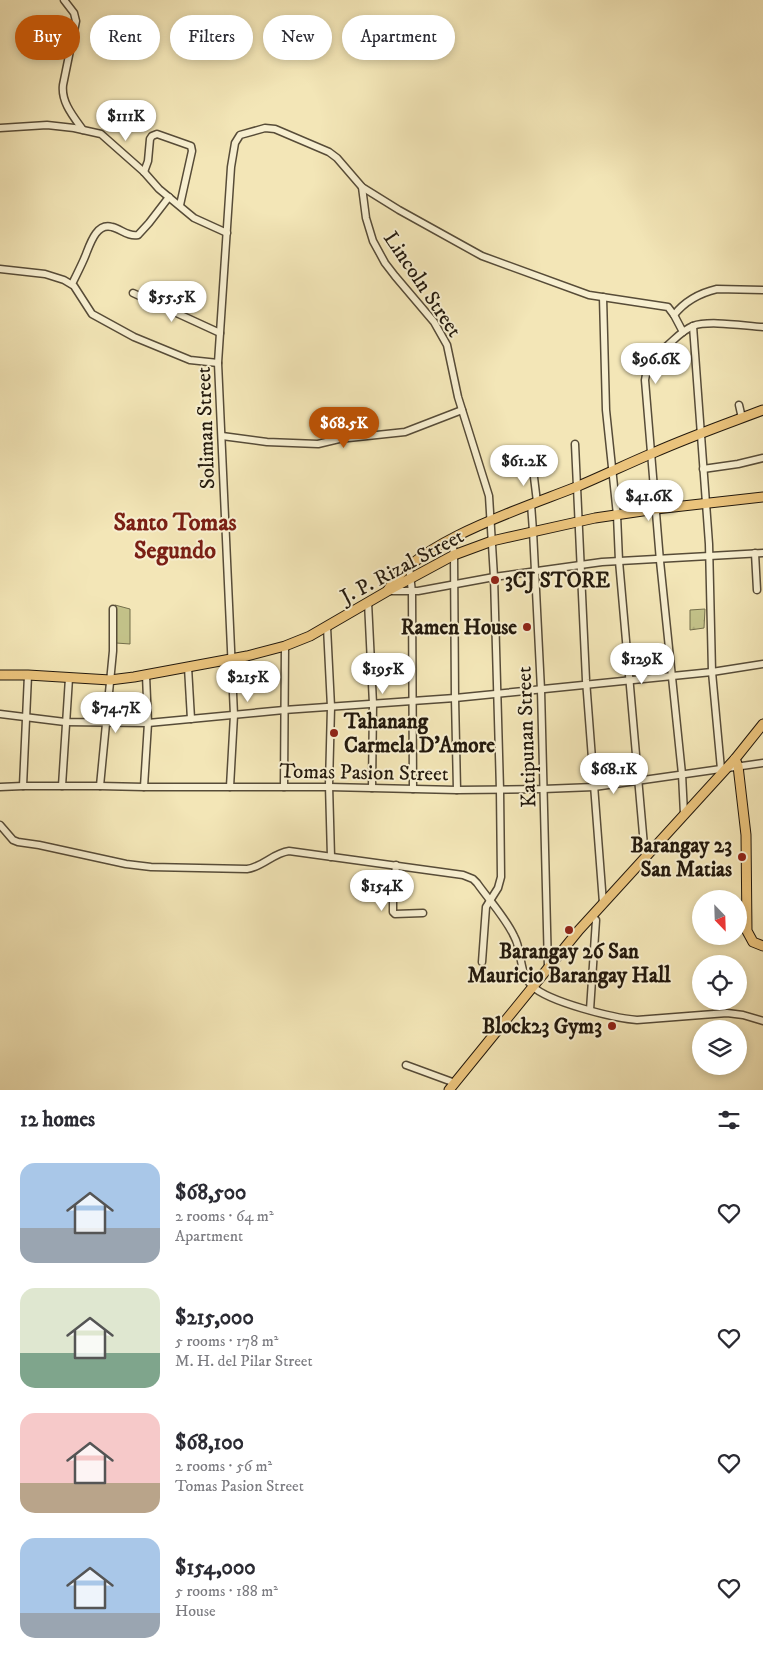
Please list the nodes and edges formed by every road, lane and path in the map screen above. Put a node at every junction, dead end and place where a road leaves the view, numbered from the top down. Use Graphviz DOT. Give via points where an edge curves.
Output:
graph roads {
  1 [pos="64,0"];
  2 [pos="0,128"];
  3 [pos="83,130"];
  4 [pos="144,172"];
  5 [pos="362,187"];
  6 [pos="169,197"];
  7 [pos="180,206"];
  8 [pos="227,233"];
  9 [pos="0,269"];
  10 [pos="72,284"];
  11 [pos="763,290"];
  12 [pos="133,293"];
  13 [pos="603,297"];
  14 [pos="674,315"];
  15 [pos="693,326"];
  16 [pos="763,327"];
  17 [pos="682,332"];
  18 [pos="220,333"];
  19 [pos="218,363"];
  20 [pos="739,405"];
  21 [pos="462,410"];
  22 [pos="763,410"];
  23 [pos="742,418"];
  24 [pos="702,433"];
  25 [pos="222,436"];
  26 [pos="575,444"];
  27 [pos="651,453"];
  28 [pos="763,458"];
  29 [pos="703,469"];
  30 [pos="533,470"];
  31 [pos="612,471"];
  32 [pos="577,486"];
  33 [pos="763,497"];
  34 [pos="534,503"];
  35 [pos="705,503"];
  36 [pos="656,508"];
  37 [pos="617,515"];
  38 [pos="490,520"];
  39 [pos="578,522"];
  40 [pos="534,531"];
  41 [pos="452,539"];
  42 [pos="492,541"];
  43 [pos="754,553"];
  44 [pos="763,553"];
  45 [pos="454,555"];
  46 [pos="708,556"];
  47 [pos="660,558"];
  48 [pos="619,561"];
  49 [pos="580,564"];
  50 [pos="409,566"];
  51 [pos="535,571"];
  52 [pos="494,577"];
  53 [pos="412,578"];
  54 [pos="454,584"];
  55 [pos="757,590"];
  56 [pos="387,591"];
  57 [pos="412,592"];
  58 [pos="368,602"];
  59 [pos="113,609"];
  60 [pos="327,627"];
  61 [pos="285,646"];
  62 [pos="232,659"];
  63 [pos="763,664"];
  64 [pos="188,667"];
  65 [pos="712,672"];
  66 [pos="0,675"];
  67 [pos="28,675"];
  68 [pos="146,675"];
  69 [pos="671,676"];
  70 [pos="69,678"];
  71 [pos="110,680"];
  72 [pos="630,681"];
  73 [pos="587,685"];
  74 [pos="541,690"];
  75 [pos="497,694"];
  76 [pos="455,698"];
  77 [pos="412,702"];
  78 [pos="373,704"];
  79 [pos="331,707"];
  80 [pos="284,710"];
  81 [pos="0,714"];
  82 [pos="234,715"];
  83 [pos="27,717"];
  84 [pos="191,719"];
  85 [pos="65,722"];
  86 [pos="148,723"];
  87 [pos="107,724"];
  88 [pos="763,724"];
  89 [pos="737,762"];
  90 [pos="763,763"];
  91 [pos="723,768"];
  92 [pos="682,774"];
  93 [pos="638,781"];
  94 [pos="23,786"];
  95 [pos="62,786"];
  96 [pos="100,786"];
  97 [pos="144,787"];
  98 [pos="230,787"];
  99 [pos="284,787"];
  100 [pos="329,787"];
  101 [pos="594,787"];
  102 [pos="0,788"];
  103 [pos="372,788"];
  104 [pos="414,789"];
  105 [pos="543,789"];
  106 [pos="457,790"];
  107 [pos="500,790"];
  108 [pos="684,814"];
  109 [pos="0,825"];
  110 [pos="331,856"];
  111 [pos="645,857"];
  112 [pos="396,866"];
  113 [pos="490,900"];
  114 [pos="603,903"];
  115 [pos="423,913"];
  116 [pos="592,916"];
  117 [pos="763,946"];
  118 [pos="482,962"];
  119 [pos="548,968"];
  120 [pos="533,987"];
  121 [pos="590,1010"];
  122 [pos="763,1021"];
  123 [pos="406,1065"];
  124 [pos="452,1087"];
  1 -- 3 [label="street" via="76,21 63,94"];
  2 -- 3 [label="street" via="47,125"];
  3 -- 4 [label="street" via="101,134"];
  4 -- 6 [label="street"];
  4 -- 7 [label="street" via="152,136 157,134 191,146"];
  5 -- 8 [label="street, Soliman Street" via="328,152 275,129 265,128 243,134 235,142"];
  5 -- 13 [label="street" via="482,256"];
  5 -- 21 [label="street, Lincoln Street" via="373,241 385,263 434,322 444,340"];
  6 -- 7 [label="street"];
  6 -- 10 [label="street" via="138,235 109,226 97,232"];
  7 -- 8 [label="street" via="198,221"];
  8 -- 18 [label="street, Soliman Street"];
  9 -- 10 [label="street" via="45,274"];
  10 -- 19 [label="street" via="92,314 134,337 190,360"];
  11 -- 14 [label="street" via="711,290 680,307"];
  12 -- 18 [label="street"];
  13 -- 14 [label="street" via="664,306"];
  13 -- 31 [label="street" via="606,410"];
  14 -- 17 [label="street"];
  15 -- 16 [label="street" via="707,323"];
  15 -- 17 [label="street"];
  15 -- 24 [label="street"];
  17 -- 27 [label="street" via="655,357 646,372"];
  18 -- 19 [label="street, Soliman Street"];
  19 -- 25 [label="street, Soliman Street"];
  20 -- 23 [label="street"];
  21 -- 25 [label="street" via="405,432 346,438 323,444"];
  21 -- 38 [label="street, Lincoln Street" via="489,496"];
  22 -- 23 [label="main road"];
  23 -- 24 [label="main road"];
  24 -- 27 [label="main road"];
  24 -- 29 [label="street"];
  25 -- 62 [label="street, Soliman Street"];
  26 -- 32 [label="street"];
  27 -- 31 [label="main road"];
  27 -- 36 [label="street"];
  28 -- 29 [label="street"];
  29 -- 35 [label="street"];
  30 -- 34 [label="street, Katipunan Street"];
  31 -- 32 [label="main road"];
  31 -- 37 [label="street"];
  32 -- 34 [label="main road"];
  32 -- 39 [label="street"];
  33 -- 35 [label="main road, J. P. Rizal Street"];
  34 -- 38 [label="main road"];
  34 -- 40 [label="street, Katipunan Street"];
  35 -- 36 [label="main road, J. P. Rizal Street"];
  35 -- 46 [label="street"];
  36 -- 37 [label="main road, J. P. Rizal Street"];
  36 -- 47 [label="street"];
  37 -- 39 [label="main road, J. P. Rizal Street"];
  37 -- 48 [label="street"];
  38 -- 41 [label="main road"];
  38 -- 42 [label="street, Lincoln Street"];
  39 -- 40 [label="main road, J. P. Rizal Street"];
  39 -- 49 [label="street"];
  40 -- 42 [label="main road, J. P. Rizal Street"];
  40 -- 51 [label="street, Katipunan Street"];
  41 -- 45 [label="street"];
  41 -- 50 [label="main road"];
  42 -- 45 [label="main road, J. P. Rizal Street"];
  42 -- 52 [label="street, Lincoln Street"];
  43 -- 44 [label="street"];
  43 -- 46 [label="street"];
  43 -- 55 [label="street"];
  45 -- 53 [label="main road, J. P. Rizal Street"];
  45 -- 54 [label="street"];
  46 -- 47 [label="street"];
  46 -- 65 [label="street"];
  47 -- 48 [label="street"];
  47 -- 69 [label="street"];
  48 -- 49 [label="street"];
  48 -- 72 [label="street"];
  49 -- 51 [label="street"];
  49 -- 73 [label="street"];
  50 -- 53 [label="street"];
  50 -- 56 [label="main road"];
  51 -- 52 [label="street"];
  51 -- 74 [label="street, Katipunan Street"];
  52 -- 54 [label="street"];
  52 -- 75 [label="street, Lincoln Street"];
  53 -- 56 [label="main road, J. P. Rizal Street"];
  53 -- 57 [label="street"];
  54 -- 57 [label="street"];
  54 -- 76 [label="street"];
  56 -- 57 [label="street"];
  56 -- 58 [label="main road, J. P. Rizal Street"];
  57 -- 77 [label="street"];
  58 -- 60 [label="main road, J. P. Rizal Street"];
  58 -- 78 [label="street"];
  59 -- 71 [label="street"];
  60 -- 61 [label="main road, J. P. Rizal Street"];
  60 -- 79 [label="street"];
  61 -- 62 [label="main road, J. P. Rizal Street"];
  61 -- 80 [label="street"];
  62 -- 64 [label="main road, J. P. Rizal Street"];
  62 -- 82 [label="street, Soliman Street"];
  63 -- 65 [label="street"];
  64 -- 68 [label="main road, J. P. Rizal Street"];
  64 -- 84 [label="street"];
  65 -- 69 [label="street"];
  65 -- 91 [label="street"];
  66 -- 67 [label="main road, J. P. Rizal Street"];
  67 -- 70 [label="main road, J. P. Rizal Street"];
  67 -- 83 [label="street"];
  68 -- 71 [label="main road, J. P. Rizal Street"];
  68 -- 86 [label="street"];
  69 -- 72 [label="street"];
  69 -- 92 [label="street"];
  70 -- 71 [label="main road, J. P. Rizal Street"];
  70 -- 85 [label="street"];
  71 -- 87 [label="street"];
  72 -- 73 [label="street"];
  72 -- 93 [label="street"];
  73 -- 74 [label="street"];
  73 -- 101 [label="street"];
  74 -- 75 [label="street"];
  74 -- 105 [label="street, Katipunan Street"];
  75 -- 76 [label="street"];
  75 -- 107 [label="street, Lincoln Street"];
  76 -- 77 [label="street"];
  76 -- 106 [label="street"];
  77 -- 78 [label="street"];
  77 -- 104 [label="street"];
  78 -- 79 [label="street"];
  78 -- 103 [label="street"];
  79 -- 80 [label="street"];
  79 -- 100 [label="street"];
  80 -- 82 [label="street"];
  80 -- 99 [label="street"];
  81 -- 83 [label="street"];
  82 -- 84 [label="street"];
  82 -- 98 [label="street, Soliman Street"];
  83 -- 85 [label="street"];
  83 -- 94 [label="street"];
  84 -- 86 [label="street"];
  85 -- 87 [label="street"];
  85 -- 95 [label="street"];
  86 -- 87 [label="street"];
  86 -- 97 [label="street"];
  87 -- 96 [label="street"];
  88 -- 89 [label="main road"];
  89 -- 90 [label="street"];
  89 -- 91 [label="main road"];
  89 -- 117 [label="main road" via="746,835 747,931 753,942"];
  91 -- 92 [label="street, Tomas Pasion Street"];
  91 -- 108 [label="main road"];
  92 -- 93 [label="street, Tomas Pasion Street"];
  92 -- 108 [label="street"];
  93 -- 101 [label="street, Tomas Pasion Street"];
  93 -- 111 [label="street"];
  94 -- 95 [label="street, Tomas Pasion Street"];
  94 -- 102 [label="street, Tomas Pasion Street"];
  95 -- 96 [label="street, Tomas Pasion Street"];
  96 -- 97 [label="street, Tomas Pasion Street"];
  97 -- 98 [label="street, Tomas Pasion Street"];
  98 -- 99 [label="street, Tomas Pasion Street"];
  99 -- 100 [label="street, Tomas Pasion Street"];
  100 -- 103 [label="street, Tomas Pasion Street"];
  100 -- 110 [label="street"];
  101 -- 105 [label="street, Tomas Pasion Street"];
  101 -- 114 [label="street"];
  103 -- 104 [label="street, Tomas Pasion Street"];
  104 -- 106 [label="street, Tomas Pasion Street"];
  105 -- 107 [label="street, Tomas Pasion Street"];
  105 -- 119 [label="street, Katipunan Street"];
  106 -- 107 [label="street, Tomas Pasion Street"];
  107 -- 113 [label="street, Lincoln Street" via="501,880"];
  108 -- 111 [label="main road"];
  109 -- 110 [label="street" via="18,842 138,866 240,870 252,868 284,852"];
  110 -- 112 [label="street"];
  111 -- 114 [label="main road"];
  112 -- 113 [label="street" via="469,877"];
  112 -- 115 [label="street" via="393,912"];
  113 -- 118 [label="street, Lincoln Street" via="486,907"];
  113 -- 120 [label="street" via="515,936 524,974"];
  114 -- 116 [label="main road"];
  116 -- 119 [label="main road"];
  116 -- 121 [label="street" via="596,920"];
  119 -- 120 [label="main road"];
  120 -- 121 [label="street" via="556,999"];
  120 -- 124 [label="main road"];
  121 -- 122 [label="street" via="636,1020 727,1013"];
  123 -- 124 [label="street"];
}
